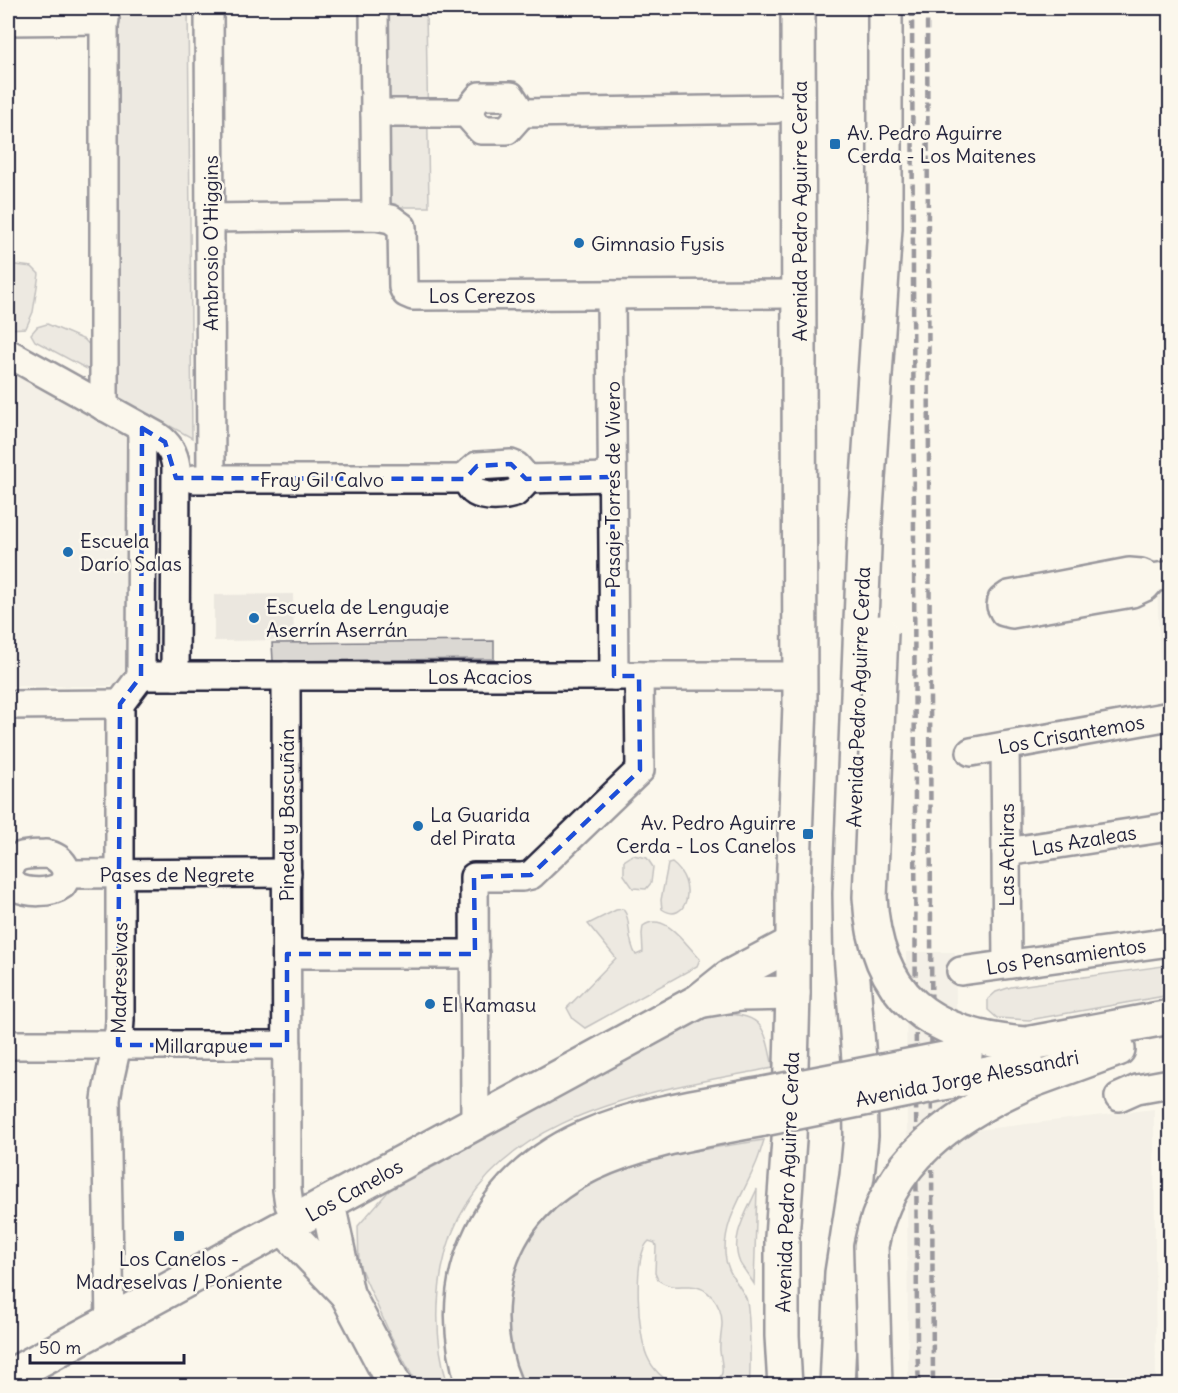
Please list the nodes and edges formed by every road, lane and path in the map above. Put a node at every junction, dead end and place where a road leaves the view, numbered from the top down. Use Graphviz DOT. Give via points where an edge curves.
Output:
graph roads {
  1 [pos="209,8"];
  2 [pos="374,8"];
  3 [pos="798,8"];
  4 [pos="885,8"];
  5 [pos="104,14"];
  6 [pos="8,21"];
  7 [pos="775,109"];
  8 [pos="375,113"];
  9 [pos="376,216"];
  10 [pos="210,218"];
  11 [pos="885,228"];
  12 [pos="785,294"];
  13 [pos="611,295"];
  14 [pos="8,353"];
  15 [pos="104,407"];
  16 [pos="142,428"];
  17 [pos="612,477"];
  18 [pos="176,478"];
  19 [pos="211,479"];
  20 [pos="141,676"];
  21 [pos="175,676"];
  22 [pos="286,676"];
  23 [pos="627,676"];
  24 [pos="784,676"];
  25 [pos="120,704"];
  26 [pos="8,705"];
  27 [pos="1170,716"];
  28 [pos="1005,746"];
  29 [pos="971,752"];
  30 [pos="1162,828"];
  31 [pos="1006,852"];
  32 [pos="287,873"];
  33 [pos="8,874"];
  34 [pos="119,874"];
  35 [pos="1170,942"];
  36 [pos="793,943"];
  37 [pos="287,954"];
  38 [pos="475,954"];
  39 [pos="1007,964"];
  40 [pos="961,971"];
  41 [pos="793,993"];
  42 [pos="699,1001"];
  43 [pos="1170,1017"];
  44 [pos="1170,1039"];
  45 [pos="8,1045"];
  46 [pos="118,1045"];
  47 [pos="287,1045"];
  48 [pos="1027,1064"];
  49 [pos="1170,1083"];
  50 [pos="1119,1097"];
  51 [pos="764,1106"];
  52 [pos="475,1123"];
  53 [pos="328,1204"];
  54 [pos="290,1225"];
  55 [pos="347,1294"];
  56 [pos="110,1322"];
  57 [pos="8,1377"];
  58 [pos="395,1386"];
  59 [pos="474,1386"];
  60 [pos="505,1386"];
  61 [pos="785,1386"];
  62 [pos="837,1386"];
  63 [pos="875,1386"];
  1 -- 10 [label="street, Ambrosio O'Higgins"];
  2 -- 8 [label="street"];
  3 -- 36 [label="main road, Avenida Pedro Aguirre Cerda" via="800,704"];
  4 -- 11 [label="main road, Avenida Pedro Aguirre Cerda"];
  5 -- 6 [label="street"];
  5 -- 15 [label="street"];
  7 -- 8 [label="street" via="522,113 507,130 481,130 466,113"];
  8 -- 9 [label="street"];
  9 -- 10 [label="street, Los Cerezos"];
  9 -- 13 [label="street, Los Cerezos" via="391,219 402,227 403,287 409,295"];
  10 -- 19 [label="street, Ambrosio O'Higgins"];
  11 -- 48 [label="main road, bridge" via="890,320 888,475 870,897 873,931 891,979 928,1017 964,1033 1006,1042"];
  11 -- 62 [label="main road, Avenida Pedro Aguirre Cerda" via="865,523 850,882 861,1136 842,1273"];
  12 -- 13 [label="street, Los Cerezos"];
  13 -- 17 [label="street, Pasaje Torres de Vivero"];
  14 -- 15 [label="street"];
  15 -- 16 [label="street"];
  16 -- 18 [label="street" via="171,450"];
  16 -- 20 [label="street"];
  17 -- 19 [label="street, Fray Gil Calvo" via="524,479 521,470 511,464 477,466 468,479"];
  17 -- 23 [label="street, Pasaje Torres de Vivero"];
  18 -- 19 [label="street, Fray Gil Calvo"];
  18 -- 21 [label="street"];
  20 -- 21 [label="street, Los Acacios"];
  20 -- 25 [label="street"];
  21 -- 22 [label="street, Los Acacios"];
  22 -- 23 [label="street, Los Acacios"];
  22 -- 32 [label="street, Pineda y Bascuñán"];
  23 -- 24 [label="street, Los Acacios"];
  23 -- 38 [label="street, Pasaje Torres de Vivero" via="640,770 531,875 474,877"];
  25 -- 26 [label="street"];
  25 -- 34 [label="street, Madreselvas"];
  27 -- 28 [label="street, Los Crisantemos"];
  28 -- 29 [label="street, Los Crisantemos"];
  28 -- 31 [label="street, Las Achiras"];
  30 -- 31 [label="street, Las Azaleas"];
  31 -- 39 [label="street, Las Achiras"];
  32 -- 34 [label="street, Pases de Negrete"];
  32 -- 37 [label="street, Pineda y Bascuñán"];
  33 -- 34 [label="street, Pases de Negrete" via="16,887 30,891 57,889 68,874"];
  34 -- 46 [label="street, Madreselvas"];
  35 -- 39 [label="street, Los Pensamientos"];
  36 -- 41 [label="main road, Avenida Pedro Aguirre Cerda"];
  36 -- 42 [label="main road, Los Canelos" via="729,977"];
  37 -- 38 [label="street"];
  37 -- 47 [label="street, Pineda y Bascuñán"];
  38 -- 52 [label="street"];
  39 -- 40 [label="street, Los Pensamientos"];
  41 -- 42 [label="main road, Los Canelos" via="740,994"];
  41 -- 61 [label="main road, Avenida Pedro Aguirre Cerda" via="782,1237"];
  42 -- 52 [label="main road, Los Canelos"];
  43 -- 48 [label="main road, Avenida Jorge Alessandri"];
  44 -- 48 [label="main road, Avenida Jorge Alessandri"];
  45 -- 46 [label="street, Millarapue"];
  46 -- 47 [label="street, Millarapue"];
  46 -- 56 [label="street, Madreselvas" via="106,1100"];
  47 -- 54 [label="street, Pineda y Bascuñán"];
  48 -- 51 [label="main road, Avenida Jorge Alessandri, bridge"];
  48 -- 63 [label="main road, bridge" via="916,1154 886,1195 871,1246"];
  49 -- 50 [label="street"];
  51 -- 59 [label="main road" via="659,1113 612,1126 554,1153 521,1178 494,1210 465,1277 463,1341"];
  51 -- 60 [label="main road" via="608,1157 565,1179 536,1202 513,1232 494,1285 491,1338"];
  52 -- 53 [label="main road, Los Canelos"];
  53 -- 54 [label="main road, Los Canelos"];
  53 -- 55 [label="main road"];
  54 -- 55 [label="main road"];
  54 -- 56 [label="main road, Los Canelos"];
  55 -- 58 [label="main road"];
  56 -- 57 [label="main road, Los Canelos"];
}
